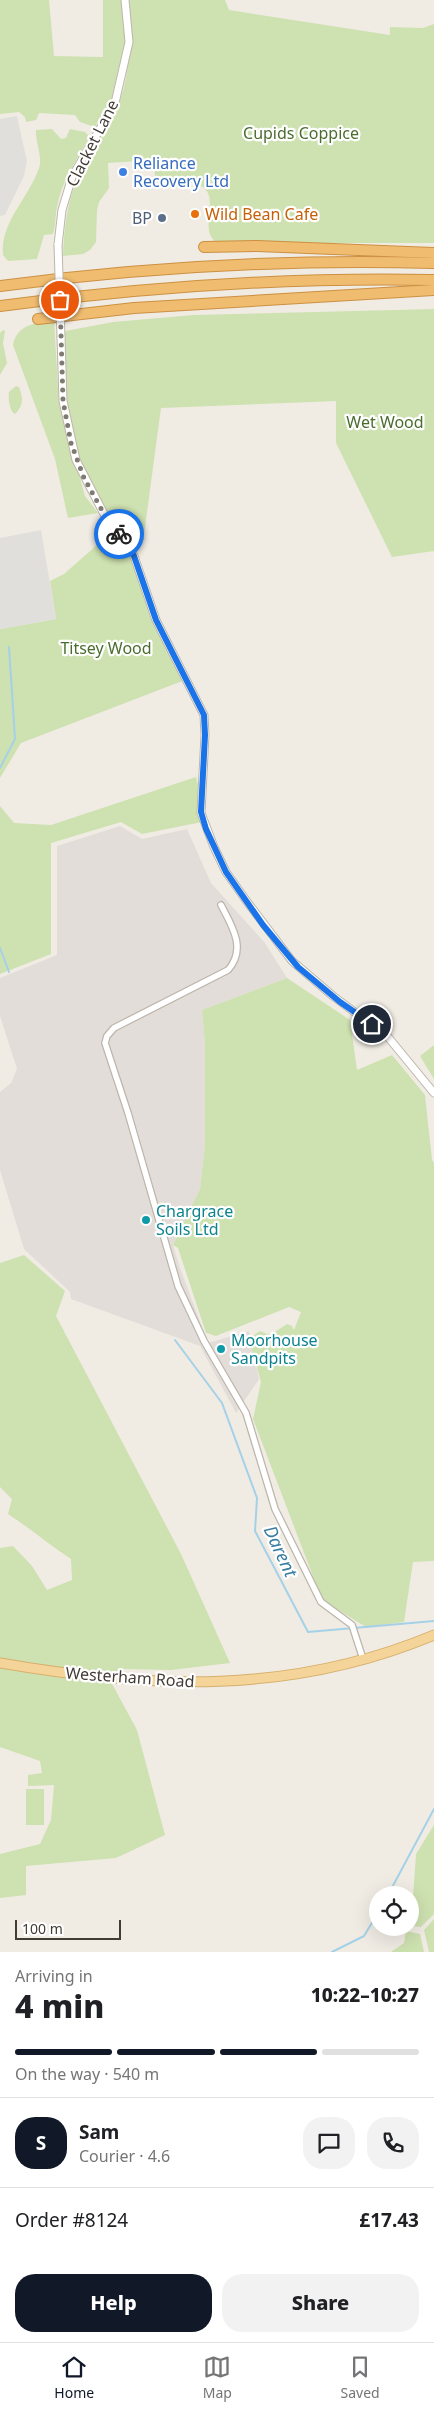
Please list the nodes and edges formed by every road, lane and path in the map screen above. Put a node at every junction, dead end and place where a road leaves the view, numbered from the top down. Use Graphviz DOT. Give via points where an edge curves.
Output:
graph roads {
  1 [pos="125,0"];
  2 [pos="204,247"];
  3 [pos="434,253"];
  4 [pos="434,263"];
  5 [pos="434,280"];
  6 [pos="0,286"];
  7 [pos="434,290"];
  8 [pos="0,306"];
  9 [pos="38,318"];
  10 [pos="221,905"];
  11 [pos="434,1093"];
  12 [pos="434,1635"];
  13 [pos="363,1660"];
  14 [pos="0,1663"];
  1 -- 11 [label="street, Clacket Lane, bridge" via="129,42 115,103 72,177 62,210 58,245 63,401 76,460 104,514 134,556 156,620 204,715 201,812 222,863 263,925 292,961 388,1037"];
  2 -- 3 [label="highway"];
  4 -- 6 [label="highway" via="197,267"];
  5 -- 8 [label="highway" via="211,284"];
  7 -- 9 [label="highway" via="134,308"];
  10 -- 13 [label="street" via="238,943 233,964 228,970 114,1028 105,1043 178,1286 204,1341 246,1413 275,1509 321,1602 352,1625"];
  12 -- 13 [label="main road, Westerham Road"];
  13 -- 14 [label="main road, Westerham Road" via="293,1674 196,1683 139,1682"];
}
